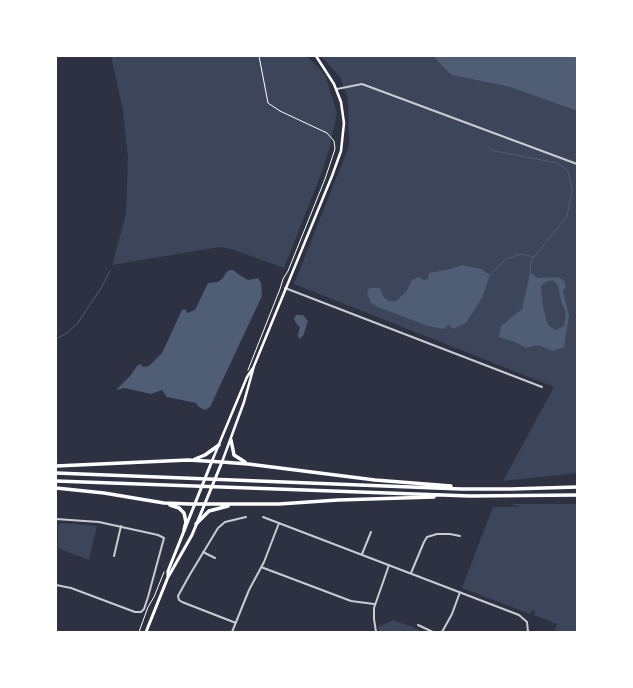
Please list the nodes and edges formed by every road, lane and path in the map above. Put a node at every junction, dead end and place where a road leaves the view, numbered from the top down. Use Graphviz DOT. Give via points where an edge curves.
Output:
graph roads {
  1 [pos="259,56"];
  2 [pos="316,56"];
  3 [pos="337,89"];
  4 [pos="577,164"];
  5 [pos="286,288"];
  6 [pos="254,366"];
  7 [pos="246,374"];
  8 [pos="542,387"];
  9 [pos="231,440"];
  10 [pos="219,445"];
  11 [pos="188,460"];
  12 [pos="212,462"];
  13 [pos="222,462"];
  14 [pos="248,464"];
  15 [pos="56,466"];
  16 [pos="56,473"];
  17 [pos="56,481"];
  18 [pos="577,487"];
  19 [pos="56,488"];
  20 [pos="486,489"];
  21 [pos="577,495"];
  22 [pos="470,496"];
  23 [pos="164,502"];
  24 [pos="195,504"];
  25 [pos="204,504"];
  26 [pos="233,505"];
  27 [pos="246,517"];
  28 [pos="264,517"];
  29 [pos="56,519"];
  30 [pos="279,523"];
  31 [pos="196,524"];
  32 [pos="121,526"];
  33 [pos="184,530"];
  34 [pos="371,532"];
  35 [pos="460,536"];
  36 [pos="203,552"];
  37 [pos="362,554"];
  38 [pos="114,556"];
  39 [pos="215,558"];
  40 [pos="389,565"];
  41 [pos="261,567"];
  42 [pos="166,569"];
  43 [pos="411,573"];
  44 [pos="168,577"];
  45 [pos="56,585"];
  46 [pos="460,592"];
  47 [pos="374,604"];
  48 [pos="236,623"];
  49 [pos="418,625"];
  50 [pos="139,632"];
  51 [pos="146,632"];
  52 [pos="232,632"];
  53 [pos="376,632"];
  54 [pos="433,632"];
  55 [pos="442,632"];
  56 [pos="528,632"];
  1 -- 7 [label="path" via="268,103 327,133 334,141 335,149 321,190"];
  2 -- 3 [label="main road"];
  3 -- 4 [label="street" via="362,84"];
  3 -- 5 [label="main road" via="344,132 341,151"];
  5 -- 6 [label="main road"];
  5 -- 8 [label="street"];
  6 -- 9 [label="main road"];
  6 -- 10 [label="main road"];
  9 -- 13 [label="main road"];
  9 -- 14 [label="highway" via="234,455"];
  10 -- 11 [label="highway" via="205,455"];
  10 -- 12 [label="main road"];
  11 -- 12 [label="highway"];
  11 -- 15 [label="highway"];
  12 -- 13 [label="highway"];
  12 -- 24 [label="main road"];
  13 -- 14 [label="highway"];
  13 -- 25 [label="main road"];
  14 -- 20 [label="highway" via="368,479"];
  16 -- 20 [label="highway"];
  17 -- 22 [label="highway"];
  18 -- 20 [label="highway"];
  19 -- 23 [label="highway"];
  21 -- 22 [label="highway"];
  22 -- 26 [label="highway"];
  23 -- 24 [label="highway"];
  23 -- 33 [label="highway" via="184,513"];
  24 -- 25 [label="highway"];
  24 -- 33 [label="main road"];
  25 -- 26 [label="highway"];
  25 -- 31 [label="main road"];
  26 -- 31 [label="highway" via="209,511"];
  27 -- 36 [label="street" via="220,525"];
  28 -- 30 [label="street"];
  29 -- 32 [label="street" via="92,520"];
  30 -- 37 [label="street"];
  30 -- 41 [label="street"];
  31 -- 44 [label="main road"];
  32 -- 38 [label="street"];
  32 -- 45 [label="street" via="164,538 148,597 141,612"];
  33 -- 44 [label="main road"];
  34 -- 37 [label="street"];
  35 -- 43 [label="street" via="428,536"];
  36 -- 39 [label="street"];
  36 -- 48 [label="street" via="179,593 179,600"];
  37 -- 40 [label="street"];
  40 -- 43 [label="street"];
  40 -- 47 [label="street"];
  41 -- 47 [label="street" via="351,601"];
  41 -- 48 [label="street" via="250,586"];
  42 -- 50 [label="path"];
  43 -- 46 [label="street"];
  44 -- 51 [label="main road"];
  46 -- 55 [label="street"];
  46 -- 56 [label="street" via="519,615 527,622"];
  47 -- 53 [label="street"];
  48 -- 52 [label="street"];
  49 -- 54 [label="street"];
}
